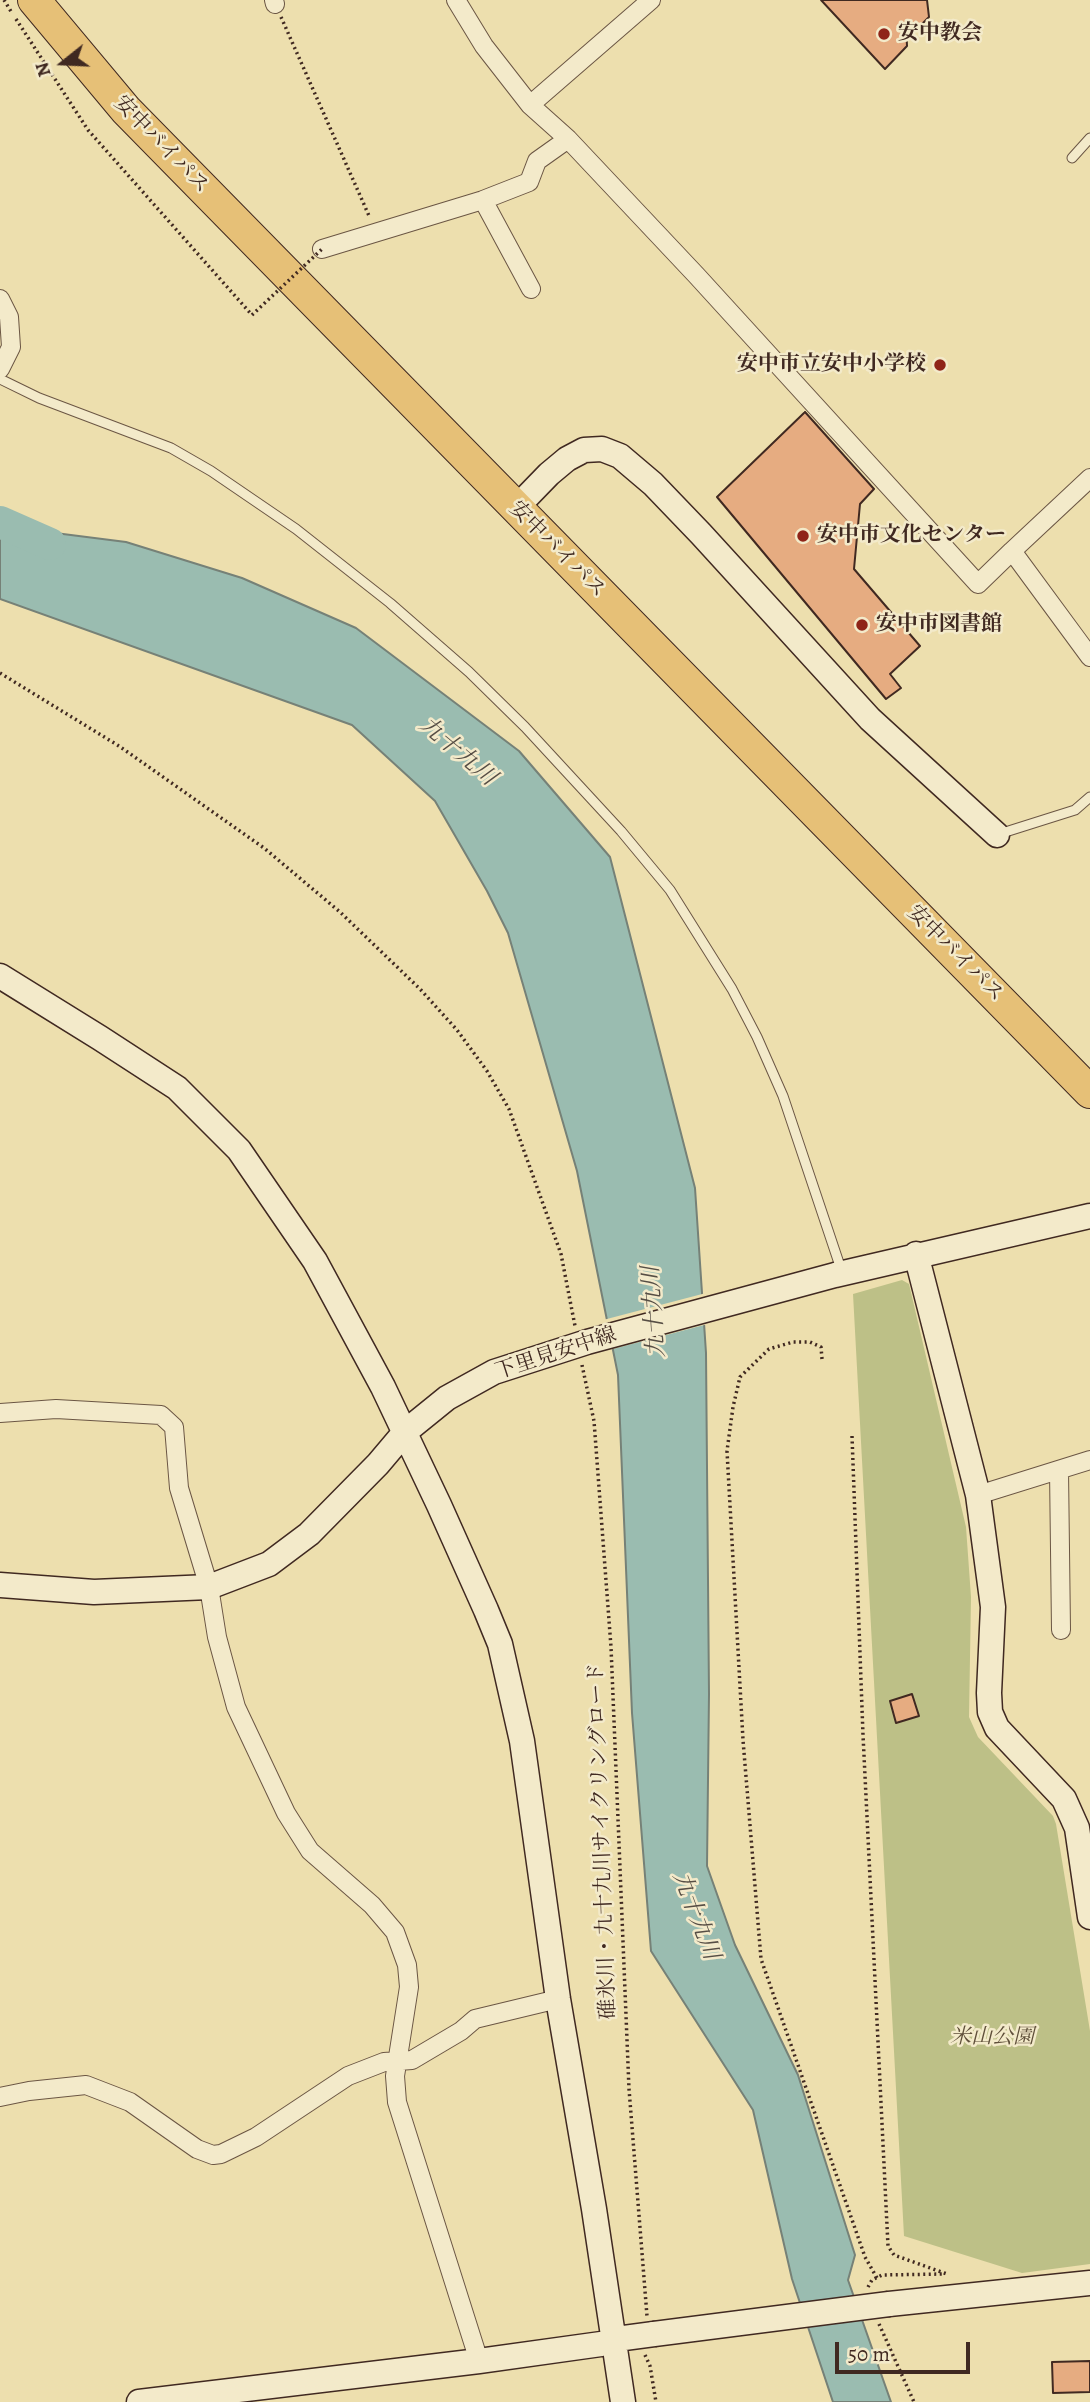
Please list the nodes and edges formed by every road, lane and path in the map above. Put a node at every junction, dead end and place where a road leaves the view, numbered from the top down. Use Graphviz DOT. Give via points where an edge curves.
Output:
graph roads {
  1 [pos="4,0"];
  2 [pos="34,0"];
  3 [pos="456,0"];
  4 [pos="651,0"];
  5 [pos="275,2"];
  6 [pos="530,105"];
  7 [pos="1090,138"];
  8 [pos="568,139"];
  9 [pos="1072,158"];
  10 [pos="482,200"];
  11 [pos="376,233"];
  12 [pos="322,249"];
  13 [pos="531,289"];
  14 [pos="0,299"];
  15 [pos="0,369"];
  16 [pos="0,379"];
  17 [pos="1090,478"];
  18 [pos="516,508"];
  19 [pos="1012,551"];
  20 [pos="1087,647"];
  21 [pos="0,673"];
  22 [pos="1090,797"];
  23 [pos="997,835"];
  24 [pos="0,976"];
  25 [pos="1090,1092"];
  26 [pos="1090,1216"];
  27 [pos="916,1254"];
  28 [pos="839,1274"];
  29 [pos="581,1343"];
  30 [pos="822,1359"];
  31 [pos="0,1413"];
  32 [pos="405,1432"];
  33 [pos="852,1436"];
  34 [pos="1090,1461"];
  35 [pos="1059,1470"];
  36 [pos="978,1495"];
  37 [pos="0,1585"];
  38 [pos="209,1587"];
  39 [pos="1061,1630"];
  40 [pos="1090,1917"];
  41 [pos="558,1999"];
  42 [pos="398,2061"];
  43 [pos="0,2097"];
  44 [pos="947,2274"];
  45 [pos="877,2278"];
  46 [pos="1090,2283"];
  47 [pos="649,2337"];
  48 [pos="613,2340"];
  49 [pos="479,2361"];
  50 [pos="139,2402"];
  51 [pos="622,2402"];
  52 [pos="656,2402"];
  1 -- 12 [label="path, bridge" via="88,130 252,315"];
  2 -- 18 [label="highway, 安中バイパス" via="125,110"];
  3 -- 6 [label="street" via="484,46"];
  4 -- 6 [label="street"];
  5 -- 11 [label="path"];
  6 -- 8 [label="street"];
  7 -- 9 [label="lane"];
  8 -- 10 [label="street" via="537,161 529,182"];
  8 -- 19 [label="street" via="978,584"];
  10 -- 11 [label="street"];
  10 -- 13 [label="street"];
  11 -- 12 [label="street"];
  14 -- 15 [label="street" via="9,317 11,347"];
  16 -- 28 [label="lane" via="171,448 211,471 296,529 390,603 525,727 670,890 732,989 783,1096"];
  17 -- 19 [label="street"];
  18 -- 23 [label="street" via="567,459 584,450 602,449 620,456 701,534 870,719"];
  18 -- 25 [label="highway, 安中バイパス"];
  19 -- 20 [label="street"];
  21 -- 29 [label="path, 碓氷川・九十九川サイクリングロード" via="118,746 264,848 340,912 457,1030 509,1109 561,1254"];
  22 -- 23 [label="lane" via="1075,810"];
  24 -- 32 [label="street" via="177,1088 239,1150 315,1261"];
  26 -- 27 [label="street, 下里見安中線"];
  27 -- 28 [label="street, 下里見安中線"];
  27 -- 36 [label="street"];
  28 -- 29 [label="street, 下里見安中線"];
  29 -- 32 [label="street, 下里見安中線" via="494,1372 447,1398"];
  29 -- 47 [label="path, 碓氷川・九十九川サイクリングロード" via="594,1421 610,1633 629,2089"];
  30 -- 45 [label="path" via="821,1347 810,1342 769,1349 740,1377 733,1407 727,1451 743,1740 761,1959"];
  31 -- 38 [label="street" via="55,1409 161,1415 174,1427 179,1488"];
  32 -- 38 [label="street, 下里見安中線" via="309,1534 269,1564"];
  32 -- 41 [label="street" via="500,1644 523,1741"];
  33 -- 44 [label="path" via="888,2246 894,2255"];
  34 -- 35 [label="street"];
  35 -- 36 [label="street"];
  35 -- 39 [label="street"];
  36 -- 40 [label="street" via="993,1607 990,1712 997,1728 1064,1799 1077,1828"];
  37 -- 38 [label="street, 下里見安中線" via="93,1592"];
  38 -- 42 [label="street" via="236,1707 286,1813 310,1851 395,1931 409,1987"];
  41 -- 42 [label="street" via="475,2019 412,2060"];
  41 -- 48 [label="street"];
  42 -- 43 [label="street" via="348,2076 256,2137 213,2155 197,2149 130,2102 86,2085"];
  42 -- 49 [label="street" via="397,2102"];
  46 -- 47 [label="street, bridge" via="888,2304"];
  47 -- 48 [label="street"];
  47 -- 52 [label="path, 碓氷川・九十九川サイクリングロード"];
  48 -- 49 [label="street"];
  48 -- 51 [label="street"];
  49 -- 50 [label="street"];
}
